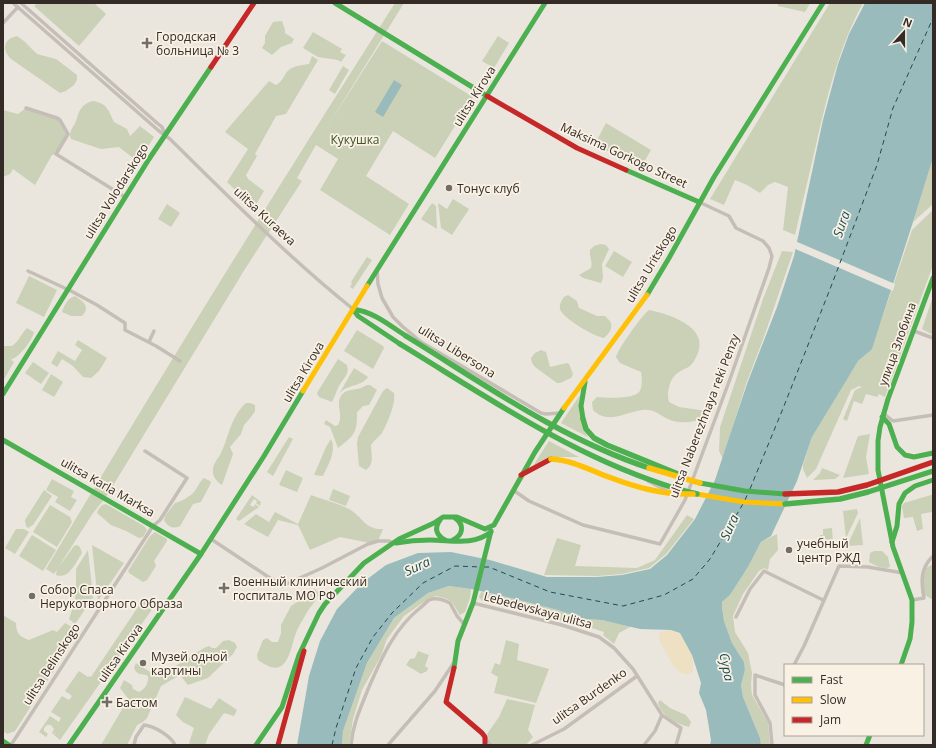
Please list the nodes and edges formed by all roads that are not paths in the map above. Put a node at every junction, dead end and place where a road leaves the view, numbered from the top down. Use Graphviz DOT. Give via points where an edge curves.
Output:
graph roads {
  1 [pos="13,3"];
  2 [pos="21,3"];
  3 [pos="254,3"];
  4 [pos="336,3"];
  5 [pos="545,3"];
  6 [pos="823,3"];
  7 [pos="18,7"];
  8 [pos="3,23"];
  9 [pos="487,96"];
  10 [pos="26,108"];
  11 [pos="165,135"];
  12 [pos="125,197"];
  13 [pos="699,202"];
  14 [pos="377,269"];
  15 [pos="28,271"];
  16 [pos="933,278"];
  17 [pos="68,289"];
  18 [pos="353,309"];
  19 [pos="154,331"];
  20 [pos="914,331"];
  21 [pos="933,338"];
  22 [pos="149,342"];
  23 [pos="180,361"];
  24 [pos="585,380"];
  25 [pos="3,394"];
  26 [pos="561,413"];
  27 [pos="883,415"];
  28 [pos="933,415"];
  29 [pos="548,432"];
  30 [pos="3,440"];
  31 [pos="145,451"];
  32 [pos="933,453"];
  33 [pos="933,462"];
  34 [pos="933,471"];
  35 [pos="521,475"];
  36 [pos="933,480"];
  37 [pos="700,483"];
  38 [pos="513,490"];
  39 [pos="697,494"];
  40 [pos="685,500"];
  41 [pos="454,517"];
  42 [pos="440,520"];
  43 [pos="494,525"];
  44 [pos="153,526"];
  45 [pos="491,532"];
  46 [pos="211,539"];
  47 [pos="450,541"];
  48 [pos="394,543"];
  49 [pos="892,543"];
  50 [pos="201,554"];
  51 [pos="933,556"];
  52 [pos="903,573"];
  53 [pos="823,600"];
  54 [pos="912,600"];
  55 [pos="473,603"];
  56 [pos="736,617"];
  57 [pos="464,624"];
  58 [pos="308,639"];
  59 [pos="453,664"];
  60 [pos="795,664"];
  61 [pos="901,664"];
  62 [pos="637,676"];
  63 [pos="784,684"];
  64 [pos="662,716"];
  65 [pos="485,737"];
  66 [pos="3,741"];
  67 [pos="10,745"];
  68 [pos="69,745"];
  69 [pos="134,745"];
  70 [pos="175,745"];
  71 [pos="256,745"];
  72 [pos="278,745"];
  73 [pos="352,745"];
  74 [pos="388,745"];
  75 [pos="486,745"];
  76 [pos="491,745"];
  77 [pos="532,745"];
  78 [pos="644,745"];
  79 [pos="676,745"];
  80 [pos="772,745"];
  1 -- 7 [label="street, ulitsa Kuraeva"];
  2 -- 7 [label="street"];
  2 -- 11 [label="street, ulitsa Kuraeva" via="157,122"];
  3 -- 11 [label="main road, ulitsa Volodarskogo"];
  4 -- 9 [label="main road, Maksima Gorkogo Street"];
  5 -- 9 [label="main road, ulitsa Kirova"];
  6 -- 13 [label="main road, ulitsa Uritskogo"];
  7 -- 8 [label="street"];
  7 -- 11 [label="street, ulitsa Kuraeva"];
  9 -- 13 [label="main road, Maksima Gorkogo Street" via="577,148"];
  9 -- 14 [label="main road, ulitsa Kirova"];
  10 -- 12 [label="street" via="57,118 65,128 68,134 56,154"];
  11 -- 12 [label="main road, ulitsa Volodarskogo"];
  11 -- 18 [label="street, ulitsa Kuraeva" via="257,224"];
  12 -- 17 [label="main road, ulitsa Volodarskogo"];
  13 -- 24 [label="main road, ulitsa Uritskogo" via="646,296"];
  13 -- 40 [label="street, ulitsa Naberezhnaya reki Penzy" via="730,216 736,228 763,242 772,256"];
  14 -- 18 [label="main road, ulitsa Kirova"];
  14 -- 26 [label="street, ulitsa Libersona" via="378,284 387,308 402,326 421,342 541,413"];
  15 -- 17 [label="street"];
  16 -- 20 [label="main road, улица Злобина"];
  17 -- 22 [label="street" via="125,323 125,330"];
  17 -- 25 [label="main road, ulitsa Volodarskogo"];
  18 -- 37 [label="main road, bridge" via="370,313 559,429 634,463 666,475"];
  18 -- 39 [label="main road, bridge" via="358,316 400,344 541,429 628,471"];
  18 -- 46 [label="main road, ulitsa Kirova"];
  19 -- 22 [label="street"];
  20 -- 21 [label="street"];
  20 -- 27 [label="main road, улица Злобина"];
  22 -- 23 [label="street"];
  24 -- 26 [label="main road, ulitsa Uritskogo"];
  24 -- 37 [label="main road, bridge" via="582,419 594,438"];
  26 -- 29 [label="main road, ulitsa Uritskogo"];
  27 -- 28 [label="street" via="894,421"];
  27 -- 32 [label="main road" via="897,447 905,455 914,457"];
  27 -- 49 [label="main road, улица Злобина" via="876,459"];
  29 -- 35 [label="main road, ulitsa Uritskogo"];
  29 -- 40 [label="street"];
  30 -- 44 [label="main road, ulitsa Karla Marksa"];
  31 -- 44 [label="street, ulitsa Belinskogo" via="187,478 160,520"];
  33 -- 37 [label="main road, bridge" via="867,485 838,492 785,494 745,491"];
  34 -- 39 [label="main road, bridge" via="868,492 813,503 744,502"];
  35 -- 38 [label="main road, ulitsa Uritskogo"];
  35 -- 39 [label="main road, bridge" via="551,459 567,460 644,490 680,495"];
  36 -- 49 [label="main road" via="914,486 905,493 899,504"];
  38 -- 40 [label="street, ulitsa Naberezhnaya reki Penzy" via="529,501 583,525 660,544"];
  38 -- 43 [label="main road, ulitsa Uritskogo"];
  41 -- 42 [label="main road" via="447,516"];
  41 -- 43 [label="main road" via="485,529"];
  41 -- 47 [label="main road" via="460,520 462,529 458,537"];
  42 -- 47 [label="main road" via="436,525 437,534"];
  42 -- 48 [label="main road"];
  43 -- 45 [label="main road, ulitsa Uritskogo"];
  44 -- 50 [label="main road, ulitsa Karla Marksa"];
  44 -- 67 [label="street, ulitsa Belinskogo"];
  45 -- 47 [label="main road" via="478,540"];
  45 -- 55 [label="main road, ulitsa Uritskogo"];
  46 -- 48 [label="street" via="282,586 368,544 378,541"];
  46 -- 50 [label="main road, ulitsa Kirova"];
  47 -- 48 [label="main road" via="416,540"];
  48 -- 58 [label="main road" via="364,564 325,604"];
  49 -- 52 [label="main road, улица Злобина"];
  50 -- 68 [label="main road, ulitsa Kirova"];
  51 -- 54 [label="street" via="926,564 921,579 924,598"];
  52 -- 53 [label="street" via="868,567 839,566"];
  52 -- 54 [label="main road, улица Злобина"];
  53 -- 56 [label="street" via="764,571 750,589"];
  53 -- 60 [label="street"];
  54 -- 61 [label="main road, улица Злобина" via="910,639"];
  55 -- 57 [label="main road"];
  55 -- 62 [label="street, Lebedevskaya ulitsa" via="562,625 598,637 614,648"];
  57 -- 59 [label="main road"];
  57 -- 73 [label="street" via="450,603 436,599 429,600 412,614 400,627 380,659 356,718"];
  58 -- 71 [label="main road" via="299,655 282,707"];
  58 -- 72 [label="main road"];
  59 -- 65 [label="main road" via="446,702"];
  59 -- 74 [label="street" via="435,691"];
  62 -- 64 [label="street, Lebedevskaya ulitsa"];
  62 -- 77 [label="street, ulitsa Burdenko" via="564,729"];
  63 -- 80 [label="street" via="755,675 755,695 770,723"];
  64 -- 78 [label="street"];
  64 -- 79 [label="street, Lebedevskaya ulitsa" via="681,728"];
  65 -- 75 [label="main road"];
  65 -- 76 [label="street"];
  66 -- 67 [label="main road"];
  69 -- 70 [label="street" via="144,726 150,726"];
}
